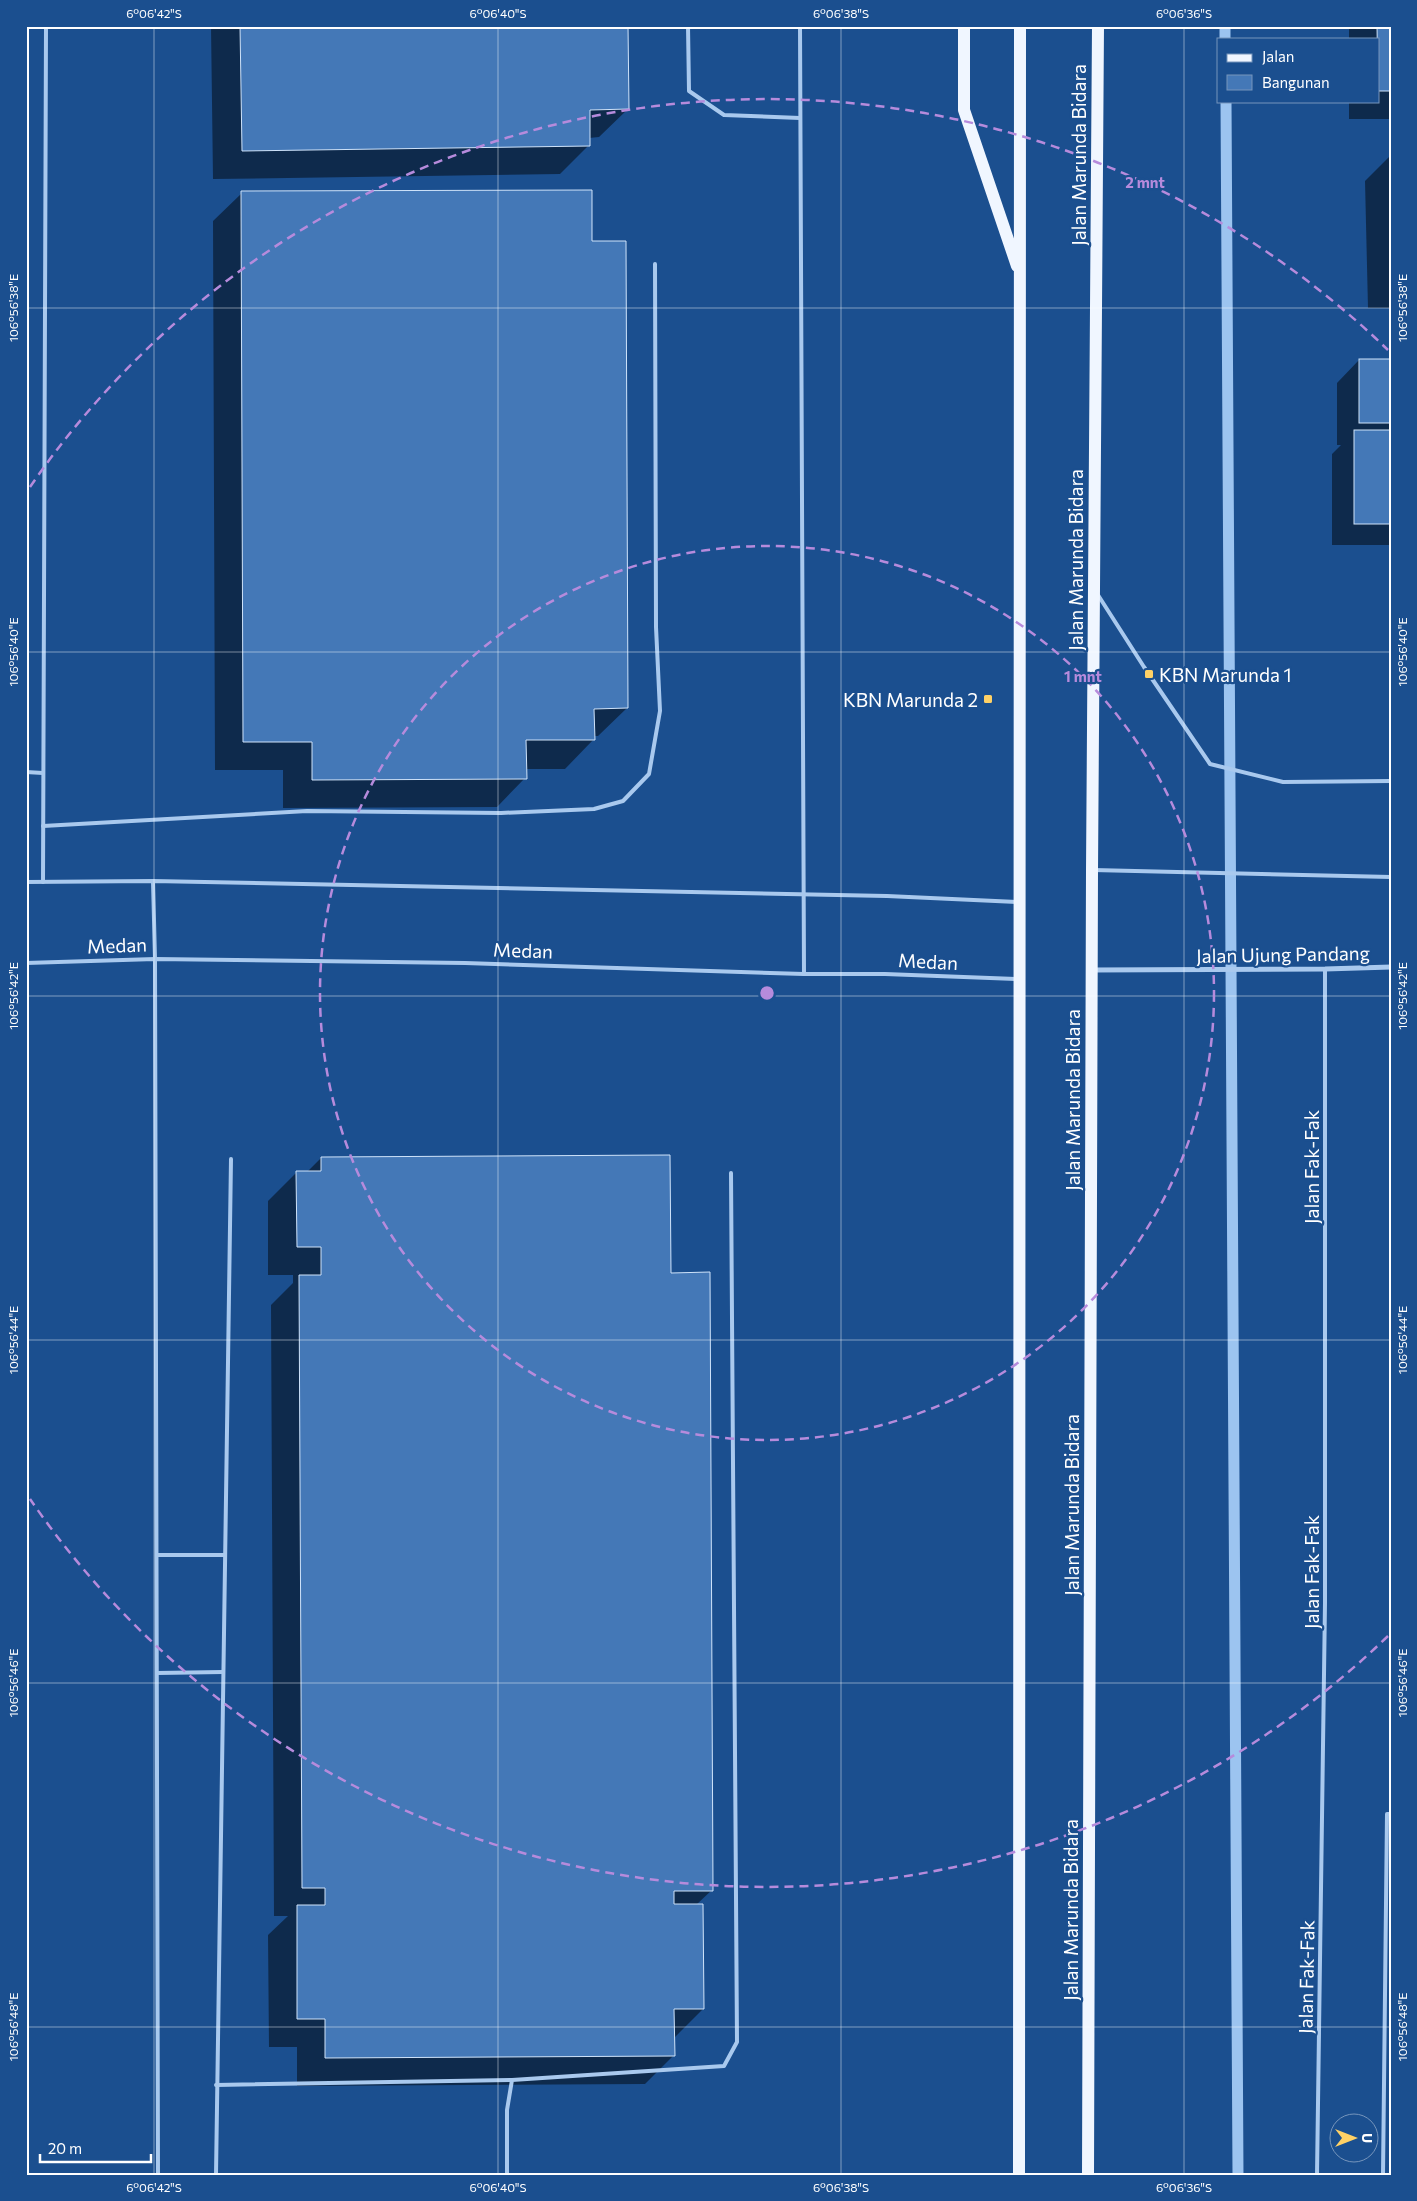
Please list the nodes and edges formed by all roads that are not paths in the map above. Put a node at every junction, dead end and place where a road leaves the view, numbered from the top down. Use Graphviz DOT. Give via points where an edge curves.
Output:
graph roads {
  1 [pos="46,26"];
  2 [pos="688,26"];
  3 [pos="800,26"];
  4 [pos="964,26"];
  5 [pos="1020,26"];
  6 [pos="1098,26"];
  7 [pos="800,118"];
  8 [pos="655,264"];
  9 [pos="1020,275"];
  10 [pos="1094,589"];
  11 [pos="26,772"];
  12 [pos="43,773"];
  13 [pos="1391,781"];
  14 [pos="43,826"];
  15 [pos="1092,870"];
  16 [pos="1391,877"];
  17 [pos="153,881"];
  18 [pos="26,882"];
  19 [pos="43,882"];
  20 [pos="802,896"];
  21 [pos="1019,902"];
  22 [pos="155,959"];
  23 [pos="26,963"];
  24 [pos="1391,967"];
  25 [pos="1325,969"];
  26 [pos="1092,970"];
  27 [pos="804,974"];
  28 [pos="1018,979"];
  29 [pos="231,1159"];
  30 [pos="731,1174"];
  31 [pos="157,1555"];
  32 [pos="225,1555"];
  33 [pos="223,1672"];
  34 [pos="157,1673"];
  35 [pos="1391,1814"];
  36 [pos="512,2080"];
  37 [pos="216,2085"];
  38 [pos="158,2175"];
  39 [pos="216,2175"];
  40 [pos="507,2175"];
  41 [pos="1019,2175"];
  42 [pos="1088,2175"];
  43 [pos="1317,2175"];
  44 [pos="1383,2175"];
  1 -- 12 [label="lane"];
  2 -- 7 [label="lane" via="689,91 724,115"];
  3 -- 7 [label="lane"];
  4 -- 9 [label="main road" via="964,110"];
  5 -- 9 [label="main road"];
  6 -- 10 [label="main road, Jalan Marunda Bidara"];
  7 -- 20 [label="lane"];
  8 -- 14 [label="lane" via="656,627 660,711 649,774 623,801 594,809 501,813 307,811"];
  9 -- 21 [label="main road"];
  10 -- 13 [label="lane" via="1210,764 1283,782"];
  10 -- 15 [label="main road, Jalan Marunda Bidara"];
  11 -- 12 [label="lane"];
  12 -- 14 [label="lane"];
  14 -- 19 [label="lane"];
  15 -- 16 [label="lane"];
  15 -- 26 [label="main road, Jalan Marunda Bidara"];
  17 -- 19 [label="lane"];
  17 -- 20 [label="lane"];
  17 -- 22 [label="lane"];
  18 -- 19 [label="lane"];
  20 -- 21 [label="lane"];
  20 -- 27 [label="lane"];
  21 -- 28 [label="main road"];
  22 -- 23 [label="lane, Medan"];
  22 -- 27 [label="lane, Medan" via="465,963"];
  22 -- 31 [label="lane"];
  24 -- 25 [label="street, Jalan Ujung Pandang"];
  25 -- 26 [label="street, Jalan Ujung Pandang"];
  25 -- 43 [label="lane, Jalan Fak-Fak" via="1325,1604"];
  26 -- 42 [label="main road, Jalan Marunda Bidara"];
  27 -- 28 [label="lane, Medan"];
  28 -- 41 [label="main road"];
  29 -- 32 [label="lane"];
  30 -- 36 [label="lane" via="738,2042 724,2066"];
  31 -- 32 [label="lane"];
  31 -- 34 [label="lane"];
  32 -- 33 [label="lane"];
  33 -- 34 [label="lane"];
  33 -- 37 [label="lane"];
  34 -- 38 [label="lane"];
  35 -- 44 [label="lane" via="1387,1814"];
  36 -- 37 [label="lane"];
  36 -- 40 [label="lane" via="507,2110"];
  37 -- 39 [label="lane"];
}
